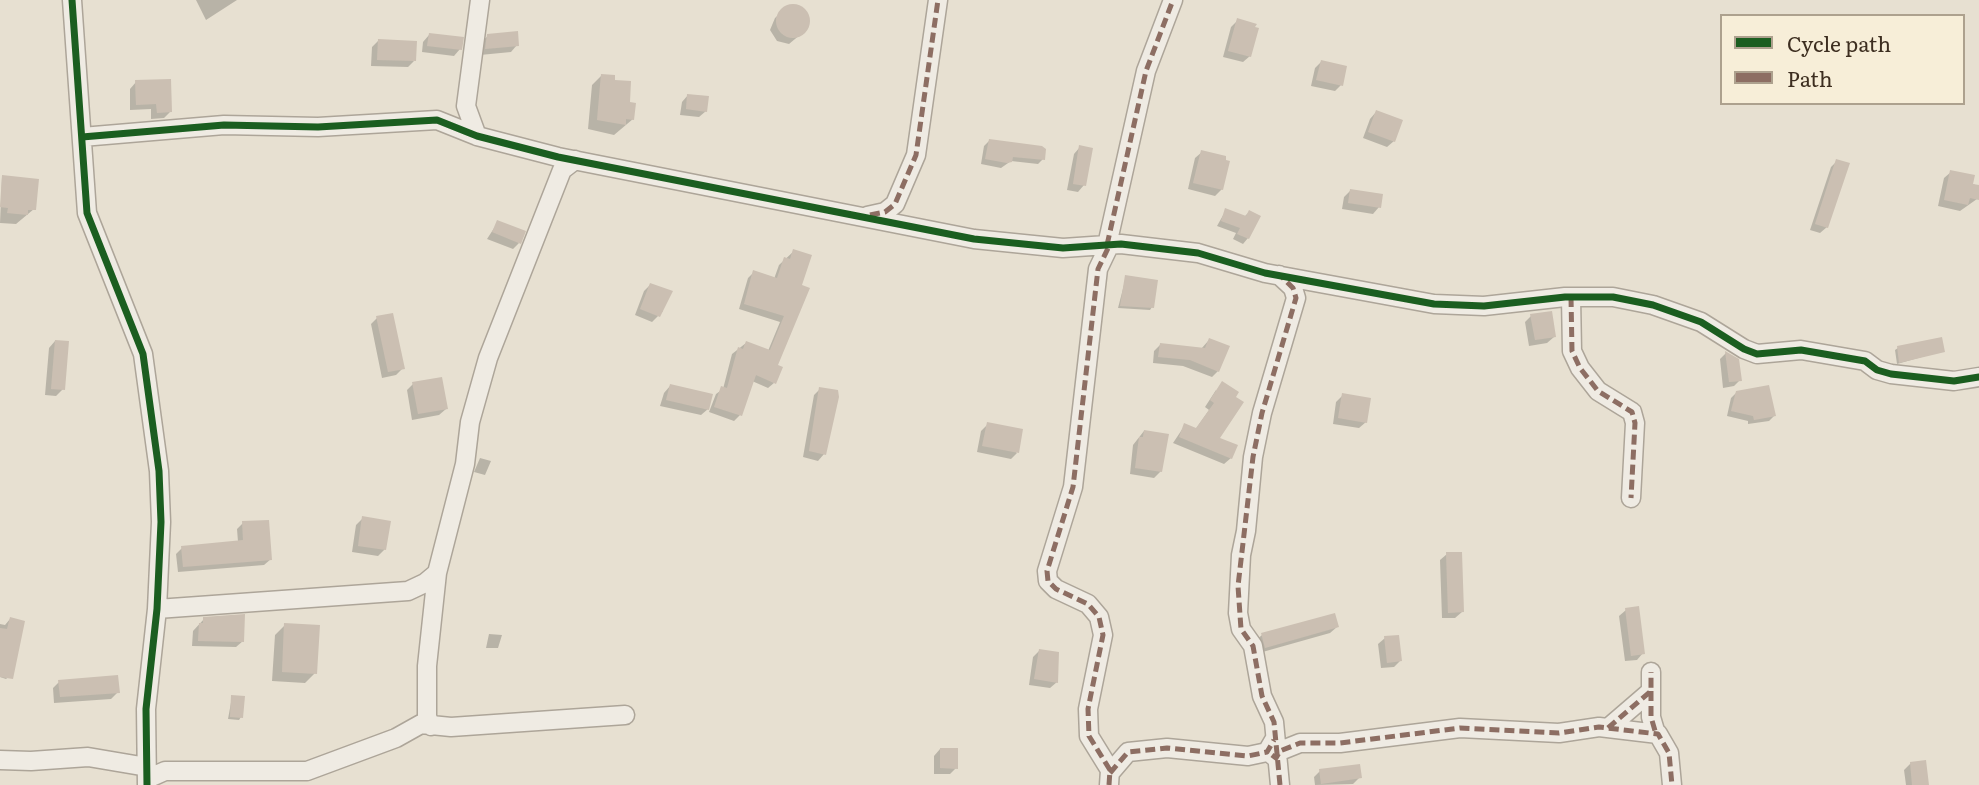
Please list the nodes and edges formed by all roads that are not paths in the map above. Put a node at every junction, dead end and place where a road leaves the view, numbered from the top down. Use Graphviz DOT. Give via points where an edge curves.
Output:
graph roads {
  1 [pos="72,0"];
  2 [pos="480,0"];
  3 [pos="938,0"];
  4 [pos="1173,0"];
  5 [pos="466,106"];
  6 [pos="437,120"];
  7 [pos="477,136"];
  8 [pos="82,137"];
  9 [pos="565,162"];
  10 [pos="895,204"];
  11 [pos="860,218"];
  12 [pos="910,227"];
  13 [pos="1102,249"];
  14 [pos="1279,275"];
  15 [pos="1309,280"];
  16 [pos="1571,297"];
  17 [pos="1296,298"];
  18 [pos="1979,377"];
  19 [pos="1631,498"];
  20 [pos="437,573"];
  21 [pos="408,591"];
  22 [pos="157,609"];
  23 [pos="432,611"];
  24 [pos="1651,672"];
  25 [pos="1651,691"];
  26 [pos="625,715"];
  27 [pos="426,722"];
  28 [pos="1608,728"];
  29 [pos="1656,734"];
  30 [pos="1094,743"];
  31 [pos="1272,749"];
  32 [pos="1128,752"];
  33 [pos="0,760"];
  34 [pos="147,777"];
  35 [pos="1109,779"];
  36 [pos="1280,785"];
  37 [pos="1672,785"];
  1 -- 8 [label="street"];
  2 -- 5 [label="street"];
  3 -- 10 [label="street" via="919,141"];
  4 -- 13 [label="street" via="1146,71"];
  5 -- 6 [label="street"];
  5 -- 7 [label="street"];
  6 -- 7 [label="street"];
  6 -- 8 [label="street" via="318,127 224,125"];
  7 -- 9 [label="street"];
  8 -- 22 [label="street" via="87,214 143,354 162,522"];
  9 -- 11 [label="street"];
  9 -- 20 [label="street" via="488,358"];
  10 -- 11 [label="street" via="885,212"];
  10 -- 12 [label="street"];
  11 -- 12 [label="street"];
  12 -- 13 [label="street" via="974,239"];
  13 -- 14 [label="street" via="1198,253"];
  13 -- 30 [label="street" via="1080,451 1047,571 1055,589 1088,604 1099,617 1103,635 1088,709 1089,736"];
  14 -- 15 [label="street"];
  14 -- 17 [label="street" via="1293,288"];
  15 -- 16 [label="street" via="1434,304 1484,306"];
  15 -- 17 [label="street"];
  16 -- 18 [label="street" via="1613,297 1653,305 1701,323 1757,354 1801,350 1866,361 1891,374 1955,381"];
  16 -- 19 [label="street" via="1572,351 1580,368 1598,391 1632,412"];
  17 -- 31 [label="street" via="1262,412 1238,586 1241,629 1252,646 1262,696 1274,722"];
  20 -- 21 [label="street"];
  20 -- 23 [label="street"];
  21 -- 22 [label="street"];
  21 -- 23 [label="street" via="425,600"];
  22 -- 34 [label="street" via="146,709"];
  23 -- 27 [label="street"];
  24 -- 25 [label="street"];
  25 -- 28 [label="street"];
  25 -- 29 [label="street"];
  26 -- 27 [label="street"];
  27 -- 34 [label="street" via="307,771 165,771"];
  28 -- 29 [label="street"];
  28 -- 31 [label="street" via="1559,733 1460,728"];
  29 -- 37 [label="street" via="1669,753"];
  30 -- 32 [label="street"];
  30 -- 35 [label="street"];
  31 -- 32 [label="street" via="1248,756 1167,748"];
  31 -- 36 [label="street"];
  32 -- 35 [label="street"];
  33 -- 34 [label="street" via="88,757"];
}
